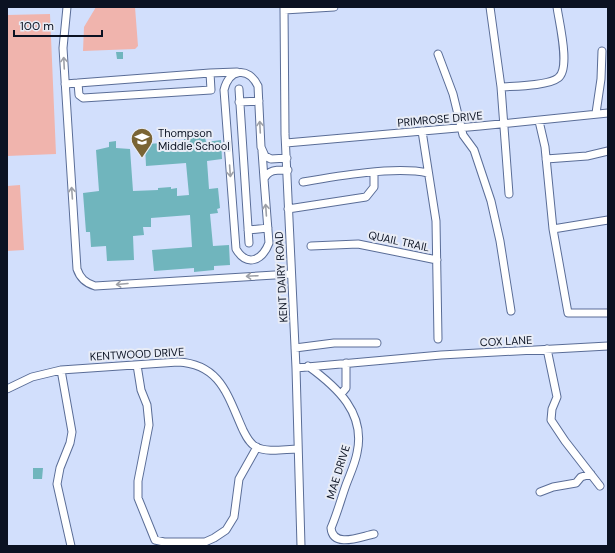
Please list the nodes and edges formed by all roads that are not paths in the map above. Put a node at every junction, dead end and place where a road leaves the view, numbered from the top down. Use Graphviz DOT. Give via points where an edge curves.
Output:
graph roads {
  1 [pos="67,7"];
  2 [pos="334,7"];
  3 [pos="490,7"];
  4 [pos="557,7"];
  5 [pos="284,8"];
  6 [pos="602,51"];
  7 [pos="438,54"];
  8 [pos="240,72"];
  9 [pos="210,73"];
  10 [pos="78,83"];
  11 [pos="65,84"];
  12 [pos="501,87"];
  13 [pos="239,89"];
  14 [pos="211,90"];
  15 [pos="224,93"];
  16 [pos="259,101"];
  17 [pos="240,102"];
  18 [pos="596,113"];
  19 [pos="608,113"];
  20 [pos="539,121"];
  21 [pos="504,124"];
  22 [pos="461,128"];
  23 [pos="422,131"];
  24 [pos="286,143"];
  25 [pos="261,147"];
  26 [pos="608,151"];
  27 [pos="287,158"];
  28 [pos="546,159"];
  29 [pos="288,170"];
  30 [pos="374,173"];
  31 [pos="428,173"];
  32 [pos="264,179"];
  33 [pos="303,182"];
  34 [pos="509,194"];
  35 [pos="288,209"];
  36 [pos="608,220"];
  37 [pos="268,228"];
  38 [pos="553,229"];
  39 [pos="248,230"];
  40 [pos="249,243"];
  41 [pos="311,246"];
  42 [pos="437,260"];
  43 [pos="291,274"];
  44 [pos="511,311"];
  45 [pos="608,313"];
  46 [pos="438,339"];
  47 [pos="377,343"];
  48 [pos="608,346"];
  49 [pos="295,348"];
  50 [pos="546,349"];
  51 [pos="346,363"];
  52 [pos="137,364"];
  53 [pos="308,366"];
  54 [pos="296,368"];
  55 [pos="61,370"];
  56 [pos="7,389"];
  57 [pos="341,394"];
  58 [pos="257,448"];
  59 [pos="298,448"];
  60 [pos="591,474"];
  61 [pos="600,486"];
  62 [pos="540,492"];
  63 [pos="374,534"];
  64 [pos="163,544"];
  65 [pos="71,546"];
  66 [pos="301,546"];
  11 -- 1 [label="street, one-way" via="63,48"];
  2 -- 5 [label="street"];
  3 -- 12 [label="street"];
  4 -- 12 [label="street" via="564,54 563,73 554,81"];
  5 -- 24 [label="street, KENT DAIRY ROAD"];
  6 -- 18 [label="street"];
  7 -- 22 [label="street" via="453,94"];
  8 -- 9 [label="street"];
  8 -- 15 [label="street" via="226,81"];
  8 -- 16 [label="street" via="248,73 254,78 258,86"];
  9 -- 10 [label="street"];
  9 -- 14 [label="street"];
  10 -- 11 [label="street"];
  10 -- 14 [label="street" via="79,95 83,98"];
  43 -- 11 [label="street, one-way" via="95,286 84,280 77,269"];
  12 -- 21 [label="street"];
  13 -- 17 [label="street"];
  14 -- 15 [label="street"];
  15 -- 37 [label="street, one-way" via="236,249 240,256 250,260 259,259 269,244"];
  16 -- 17 [label="street"];
  25 -- 16 [label="street, one-way"];
  17 -- 39 [label="street"];
  18 -- 19 [label="street, PRIMROSE DRIVE"];
  18 -- 20 [label="street, PRIMROSE DRIVE"];
  20 -- 21 [label="street, PRIMROSE DRIVE"];
  20 -- 28 [label="street"];
  21 -- 22 [label="street, PRIMROSE DRIVE"];
  21 -- 34 [label="street"];
  22 -- 23 [label="street, PRIMROSE DRIVE"];
  22 -- 44 [label="street" via="474,150 491,201"];
  23 -- 24 [label="street, PRIMROSE DRIVE"];
  23 -- 31 [label="street, QUAIL TRAIL"];
  24 -- 27 [label="street, KENT DAIRY ROAD"];
  25 -- 27 [label="street" via="265,156 271,159"];
  25 -- 32 [label="street"];
  26 -- 28 [label="street" via="587,156"];
  27 -- 29 [label="street, KENT DAIRY ROAD"];
  28 -- 38 [label="street"];
  29 -- 32 [label="street" via="272,171 267,173"];
  29 -- 35 [label="street, KENT DAIRY ROAD"];
  30 -- 31 [label="street" via="415,170"];
  30 -- 33 [label="street"];
  30 -- 35 [label="street" via="374,187 366,197"];
  31 -- 42 [label="street, QUAIL TRAIL" via="436,221"];
  37 -- 32 [label="street, one-way"];
  35 -- 43 [label="street, KENT DAIRY ROAD"];
  36 -- 38 [label="street"];
  37 -- 39 [label="street"];
  38 -- 45 [label="street" via="568,313"];
  39 -- 40 [label="street"];
  41 -- 42 [label="street, QUAIL TRAIL" via="358,244"];
  42 -- 46 [label="street"];
  43 -- 49 [label="street, KENT DAIRY ROAD"];
  47 -- 49 [label="street" via="334,343"];
  48 -- 50 [label="street"];
  49 -- 54 [label="street, KENT DAIRY ROAD"];
  50 -- 51 [label="street, COX LANE"];
  50 -- 60 [label="street, COX LANE" via="557,397 551,420"];
  51 -- 53 [label="street, COX LANE"];
  51 -- 57 [label="street" via="346,388"];
  52 -- 55 [label="street, KENTWOOD DRIVE"];
  52 -- 58 [label="street, KENTWOOD DRIVE" via="184,362 209,371 225,389 247,437"];
  52 -- 64 [label="street" via="149,425 138,481 138,498 152,536"];
  53 -- 54 [label="street, COX LANE"];
  53 -- 57 [label="street, MAE DRIVE"];
  54 -- 59 [label="street, KENT DAIRY ROAD"];
  55 -- 56 [label="street, KENTWOOD DRIVE" via="32,377"];
  55 -- 65 [label="street" via="72,432 57,484"];
  57 -- 63 [label="street, MAE DRIVE" via="352,408 357,422 358,442 353,468 331,531 336,538 344,540"];
  58 -- 59 [label="street"];
  58 -- 64 [label="street" via="239,479 236,510 226,530 206,542"];
  59 -- 66 [label="street, KENT DAIRY ROAD"];
  60 -- 61 [label="street, COX LANE"];
  60 -- 62 [label="street" via="568,486 553,487"];
}
